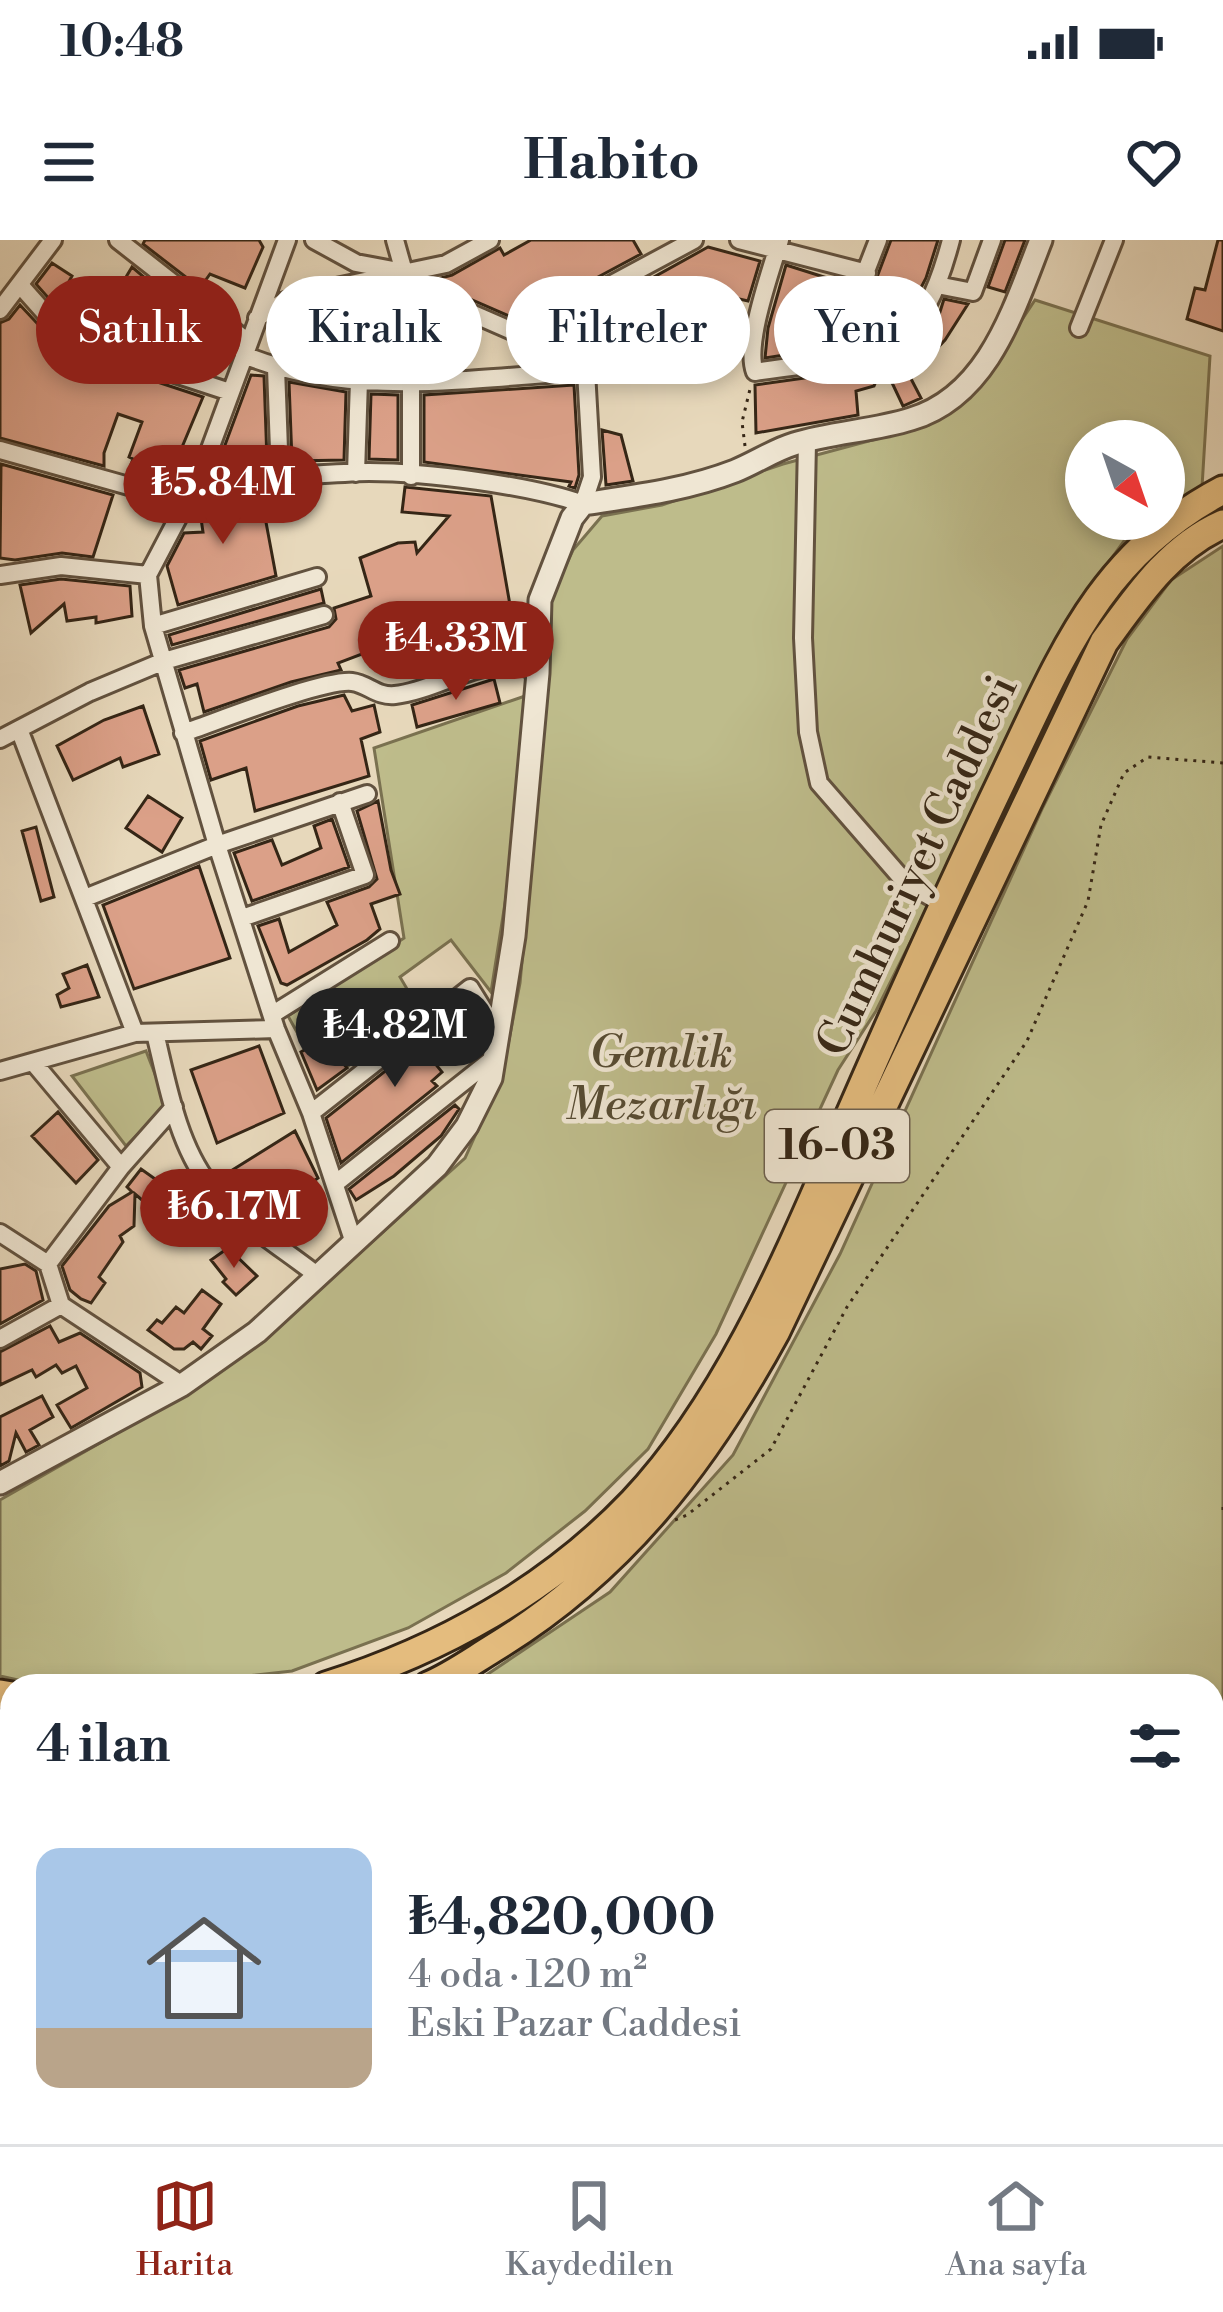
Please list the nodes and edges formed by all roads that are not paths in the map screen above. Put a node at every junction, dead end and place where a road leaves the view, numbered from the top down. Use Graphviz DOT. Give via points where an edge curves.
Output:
graph roads {
  1 [pos="53,240"];
  2 [pos="118,240"];
  3 [pos="287,240"];
  4 [pos="314,240"];
  5 [pos="395,240"];
  6 [pos="490,240"];
  7 [pos="739,240"];
  8 [pos="878,240"];
  9 [pos="950,240"];
  10 [pos="992,240"];
  11 [pos="1041,240"];
  12 [pos="1114,240"];
  13 [pos="680,243"];
  14 [pos="779,245"];
  15 [pos="404,272"];
  16 [pos="867,273"];
  17 [pos="866,276"];
  18 [pos="940,276"];
  19 [pos="20,285"];
  20 [pos="943,286"];
  21 [pos="0,310"];
  22 [pos="257,318"];
  23 [pos="1079,328"];
  24 [pos="246,349"];
  25 [pos="266,362"];
  26 [pos="774,369"];
  27 [pos="482,378"];
  28 [pos="277,384"];
  29 [pos="359,384"];
  30 [pos="411,384"];
  31 [pos="230,392"];
  32 [pos="807,442"];
  33 [pos="0,450"];
  34 [pos="356,473"];
  35 [pos="200,476"];
  36 [pos="411,476"];
  37 [pos="280,477"];
  38 [pos="1223,490"];
  39 [pos="186,502"];
  40 [pos="583,504"];
  41 [pos="1223,524"];
  42 [pos="0,575"];
  43 [pos="148,575"];
  44 [pos="317,578"];
  45 [pos="324,615"];
  46 [pos="153,626"];
  47 [pos="164,661"];
  48 [pos="538,673"];
  49 [pos="19,729"];
  50 [pos="183,734"];
  51 [pos="0,739"];
  52 [pos="368,794"];
  53 [pos="340,802"];
  54 [pos="217,845"];
  55 [pos="85,898"];
  56 [pos="943,904"];
  57 [pos="242,918"];
  58 [pos="390,941"];
  59 [pos="275,1022"];
  60 [pos="154,1033"];
  61 [pos="498,1033"];
  62 [pos="135,1034"];
  63 [pos="495,1057"];
  64 [pos="33,1062"];
  65 [pos="0,1071"];
  66 [pos="174,1107"];
  67 [pos="311,1113"];
  68 [pos="121,1167"];
  69 [pos="336,1183"];
  70 [pos="0,1233"];
  71 [pos="354,1243"];
  72 [pos="48,1264"];
  73 [pos="318,1276"];
  74 [pos="62,1305"];
  75 [pos="0,1340"];
  76 [pos="182,1385"];
  77 [pos="0,1483"];
  78 [pos="364,1674"];
  79 [pos="448,1674"];
  1 -- 19 [label="street"];
  2 -- 24 [label="street"];
  3 -- 22 [label="street"];
  4 -- 15 [label="street" via="356,263"];
  5 -- 15 [label="street"];
  6 -- 15 [label="street" via="446,264"];
  7 -- 14 [label="street"];
  8 -- 16 [label="street"];
  9 -- 18 [label="street"];
  10 -- 20 [label="street" via="973,292"];
  11 -- 32 [label="street" via="987,362 967,386 916,418"];
  12 -- 23 [label="street"];
  13 -- 15 [label="street" via="519,334"];
  14 -- 16 [label="street"];
  14 -- 26 [label="street" via="751,365 755,372"];
  15 -- 22 [label="street" via="285,302"];
  16 -- 17 [label="street"];
  19 -- 21 [label="street"];
  19 -- 31 [label="street" via="68,339"];
  22 -- 24 [label="street"];
  24 -- 25 [label="street"];
  24 -- 31 [label="street"];
  27 -- 40 [label="street" via="586,371 592,477"];
  28 -- 37 [label="street"];
  29 -- 34 [label="street"];
  30 -- 36 [label="street"];
  31 -- 35 [label="street"];
  32 -- 40 [label="street" via="672,490"];
  32 -- 56 [label="street" via="802,638 819,784 905,882"];
  33 -- 39 [label="street"];
  34 -- 36 [label="street"];
  34 -- 37 [label="street"];
  35 -- 37 [label="street"];
  35 -- 39 [label="street"];
  36 -- 40 [label="street"];
  38 -- 56 [label="main road, Cumhuriyet Caddesi / 16-03" via="1144,544 1102,589"];
  39 -- 43 [label="street"];
  40 -- 48 [label="street" via="540,600"];
  41 -- 79 [label="main road, Cumhuriyet Caddesi / 16-03" via="1152,577 1104,642 740,1396 604,1568"];
  42 -- 43 [label="street" via="61,566"];
  43 -- 46 [label="street"];
  44 -- 46 [label="street"];
  45 -- 47 [label="street"];
  46 -- 47 [label="street"];
  47 -- 49 [label="street"];
  47 -- 50 [label="street"];
  48 -- 50 [label="street" via="522,664 490,666 393,695 354,682 325,686"];
  48 -- 61 [label="street"];
  49 -- 51 [label="street"];
  49 -- 55 [label="street"];
  50 -- 54 [label="street"];
  52 -- 53 [label="street"];
  53 -- 54 [label="street"];
  53 -- 57 [label="street" via="365,875"];
  54 -- 55 [label="street"];
  54 -- 57 [label="street"];
  55 -- 62 [label="street"];
  56 -- 78 [label="main road, Cumhuriyet Caddesi / 16-03" via="785,1262 704,1410 634,1501 562,1567 475,1624"];
  57 -- 59 [label="street"];
  58 -- 59 [label="street"];
  59 -- 60 [label="street"];
  59 -- 67 [label="street"];
  60 -- 62 [label="street"];
  60 -- 66 [label="street"];
  61 -- 63 [label="street"];
  61 -- 67 [label="street" via="470,988"];
  62 -- 64 [label="street"];
  63 -- 69 [label="street"];
  63 -- 71 [label="street" via="457,1140"];
  64 -- 65 [label="street"];
  64 -- 68 [label="street"];
  66 -- 68 [label="street"];
  66 -- 73 [label="street" via="212,1189"];
  67 -- 69 [label="street"];
  68 -- 72 [label="street"];
  69 -- 71 [label="street"];
  70 -- 72 [label="street"];
  71 -- 73 [label="street"];
  72 -- 74 [label="street"];
  73 -- 76 [label="street"];
  74 -- 75 [label="street"];
  74 -- 76 [label="street"];
  76 -- 77 [label="street"];
}
